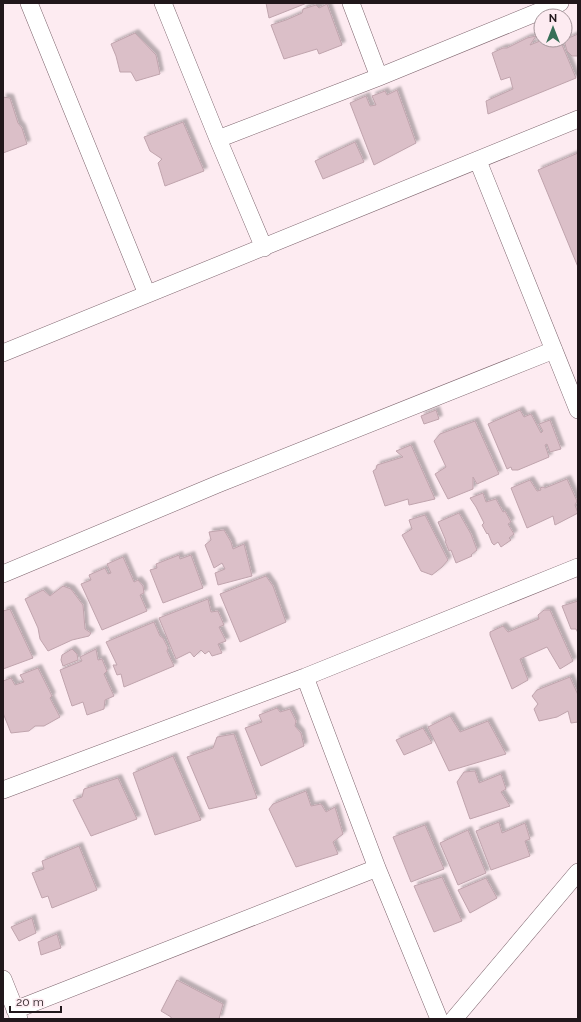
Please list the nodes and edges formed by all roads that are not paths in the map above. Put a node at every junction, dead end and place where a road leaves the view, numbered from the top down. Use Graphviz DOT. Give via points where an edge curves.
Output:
graph roads {
  1 [pos="29,3"];
  2 [pos="163,3"];
  3 [pos="351,3"];
  4 [pos="554,4"];
  5 [pos="380,77"];
  6 [pos="578,119"];
  7 [pos="218,139"];
  8 [pos="478,161"];
  9 [pos="264,248"];
  10 [pos="146,294"];
  11 [pos="554,350"];
  12 [pos="3,353"];
  13 [pos="578,410"];
  14 [pos="578,567"];
  15 [pos="3,574"];
  16 [pos="305,677"];
  17 [pos="3,790"];
  18 [pos="377,868"];
  19 [pos="578,872"];
  20 [pos="3,979"];
  21 [pos="17,1014"];
  22 [pos="439,1019"];
  23 [pos="454,1019"];
  1 -- 10 [label="street"];
  2 -- 7 [label="street"];
  3 -- 5 [label="street"];
  4 -- 5 [label="street"];
  5 -- 7 [label="street"];
  6 -- 8 [label="street"];
  7 -- 9 [label="street"];
  8 -- 9 [label="street"];
  8 -- 11 [label="street"];
  9 -- 10 [label="street"];
  10 -- 12 [label="street"];
  11 -- 13 [label="street"];
  11 -- 15 [label="street" via="218,484"];
  14 -- 16 [label="street"];
  16 -- 17 [label="street"];
  16 -- 18 [label="street"];
  18 -- 21 [label="street"];
  18 -- 22 [label="street"];
  19 -- 23 [label="street"];
  20 -- 21 [label="street"];
}
